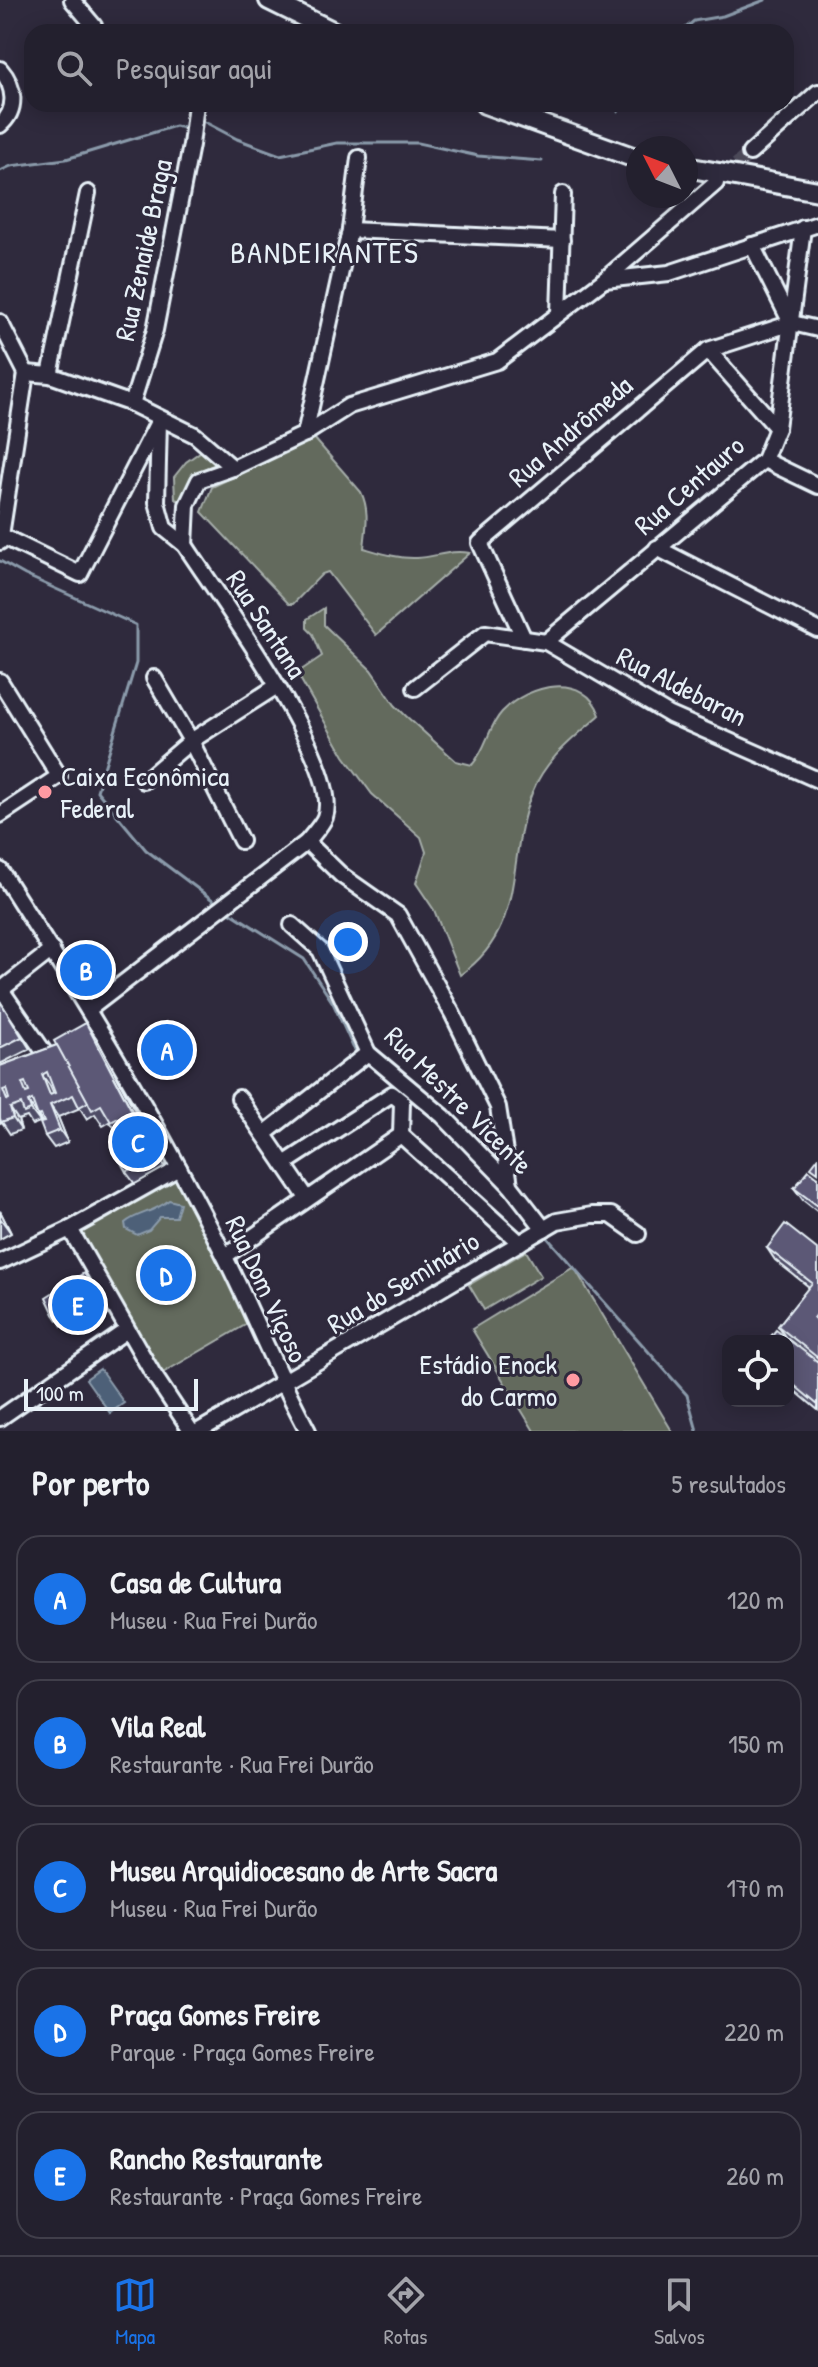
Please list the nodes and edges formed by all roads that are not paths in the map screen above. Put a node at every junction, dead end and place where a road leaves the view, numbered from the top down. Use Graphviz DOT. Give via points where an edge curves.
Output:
graph roads {
  1 [pos="72,0"];
  2 [pos="269,0"];
  3 [pos="92,24"];
  4 [pos="318,24"];
  5 [pos="0,69"];
  6 [pos="818,92"];
  7 [pos="195,112"];
  8 [pos="507,112"];
  9 [pos="0,125"];
  10 [pos="750,153"];
  11 [pos="626,155"];
  12 [pos="359,158"];
  13 [pos="698,169"];
  14 [pos="716,183"];
  15 [pos="815,192"];
  16 [pos="88,193"];
  17 [pos="563,194"];
  18 [pos="818,224"];
  19 [pos="803,228"];
  20 [pos="350,230"];
  21 [pos="562,240"];
  22 [pos="752,245"];
  23 [pos="604,280"];
  24 [pos="559,314"];
  25 [pos="0,322"];
  26 [pos="792,323"];
  27 [pos="818,329"];
  28 [pos="708,350"];
  29 [pos="26,373"];
  30 [pos="50,375"];
  31 [pos="132,404"];
  32 [pos="159,420"];
  33 [pos="777,428"];
  34 [pos="305,434"];
  35 [pos="764,460"];
  36 [pos="233,468"];
  37 [pos="818,486"];
  38 [pos="1,540"];
  39 [pos="185,545"];
  40 [pos="657,548"];
  41 [pos="818,630"];
  42 [pos="524,639"];
  43 [pos="546,642"];
  44 [pos="154,678"];
  45 [pos="0,681"];
  46 [pos="277,686"];
  47 [pos="415,688"];
  48 [pos="191,741"];
  49 [pos="818,780"];
  50 [pos="144,781"];
  51 [pos="0,815"];
  52 [pos="241,841"];
  53 [pos="307,842"];
  54 [pos="0,870"];
  55 [pos="292,925"];
  56 [pos="52,950"];
  57 [pos="1,989"];
  58 [pos="89,1020"];
  59 [pos="43,1053"];
  60 [pos="368,1053"];
  61 [pos="239,1098"];
  62 [pos="264,1134"];
  63 [pos="401,1135"];
  64 [pos="284,1164"];
  65 [pos="179,1168"];
  66 [pos="510,1185"];
  67 [pos="307,1198"];
  68 [pos="551,1225"];
  69 [pos="70,1229"];
  70 [pos="638,1234"];
  71 [pos="525,1240"];
  72 [pos="225,1256"];
  73 [pos="0,1262"];
  74 [pos="127,1330"];
  75 [pos="282,1383"];
  76 [pos="0,1418"];
  77 [pos="191,1431"];
  78 [pos="199,1431"];
  79 [pos="308,1431"];
  1 -- 3 [label="street"];
  2 -- 4 [label="main road"];
  5 -- 9 [label="street" via="13,97 9,118"];
  6 -- 10 [label="street"];
  7 -- 31 [label="street, Rua Zenaide Braga" via="155,330"];
  8 -- 11 [label="main road"];
  12 -- 20 [label="street"];
  13 -- 15 [label="main road"];
  14 -- 23 [label="street"];
  16 -- 30 [label="street"];
  17 -- 21 [label="street"];
  18 -- 19 [label="street"];
  19 -- 22 [label="street"];
  19 -- 26 [label="street, Rua Centauro"];
  20 -- 21 [label="street"];
  20 -- 34 [label="street"];
  21 -- 24 [label="street"];
  22 -- 23 [label="street" via="669,273"];
  22 -- 26 [label="street"];
  23 -- 24 [label="street"];
  24 -- 34 [label="street" via="497,361 349,406"];
  25 -- 29 [label="street"];
  26 -- 27 [label="street"];
  26 -- 28 [label="street, Rua Andrômeda"];
  26 -- 33 [label="street, Rua Centauro"];
  28 -- 33 [label="street"];
  28 -- 42 [label="street, Rua Andrômeda" via="480,543"];
  29 -- 30 [label="street"];
  29 -- 38 [label="street"];
  30 -- 31 [label="street"];
  31 -- 32 [label="street"];
  32 -- 36 [label="street" via="195,435"];
  32 -- 38 [label="street" via="80,574"];
  32 -- 39 [label="street, Rua Santana" via="157,502 164,528"];
  33 -- 35 [label="street, Rua Centauro"];
  34 -- 36 [label="street"];
  35 -- 37 [label="street"];
  35 -- 40 [label="street, Rua Centauro"];
  36 -- 39 [label="street" via="199,480 187,505"];
  39 -- 46 [label="street, Rua Santana"];
  40 -- 41 [label="street"];
  40 -- 43 [label="street, Rua Centauro"];
  42 -- 43 [label="street, Rua Aldebaran"];
  42 -- 47 [label="street, Rua Aldebaran" via="485,633"];
  43 -- 49 [label="street, Rua Aldebaran" via="670,715"];
  44 -- 48 [label="street"];
  45 -- 51 [label="street" via="59,776"];
  46 -- 48 [label="street"];
  46 -- 53 [label="street, Rua Santana" via="313,752 326,794 325,816"];
  48 -- 50 [label="street"];
  48 -- 52 [label="street"];
  53 -- 58 [label="street, Rua Santana"];
  53 -- 66 [label="street" via="341,875 398,915 498,1107"];
  54 -- 56 [label="street, Rua Dom Viçoso"];
  55 -- 60 [label="street, Rua Mestre Vicente" via="320,950"];
  56 -- 57 [label="street"];
  56 -- 58 [label="street, Rua Dom Viçoso"];
  57 -- 59 [label="street"];
  58 -- 65 [label="street, Rua Dom Viçoso"];
  60 -- 62 [label="street"];
  60 -- 66 [label="street, Rua Mestre Vicente" via="443,1116"];
  61 -- 62 [label="street"];
  62 -- 64 [label="street"];
  63 -- 64 [label="street" via="402,1102 392,1094"];
  63 -- 67 [label="street"];
  63 -- 71 [label="street"];
  64 -- 67 [label="street"];
  65 -- 69 [label="street"];
  65 -- 72 [label="street, Rua Dom Viçoso"];
  66 -- 68 [label="street, Rua Mestre Vicente"];
  67 -- 72 [label="street"];
  68 -- 70 [label="street, Rua do Seminário" via="611,1215"];
  68 -- 71 [label="street, Rua do Seminário"];
  69 -- 73 [label="street"];
  69 -- 74 [label="street"];
  71 -- 75 [label="street, Rua do Seminário"];
  72 -- 75 [label="street, Rua Dom Viçoso"];
  74 -- 76 [label="street"];
  74 -- 77 [label="street"];
  75 -- 78 [label="street, Rua do Seminário"];
  75 -- 79 [label="street, Rua Dom Viçoso"];
}
